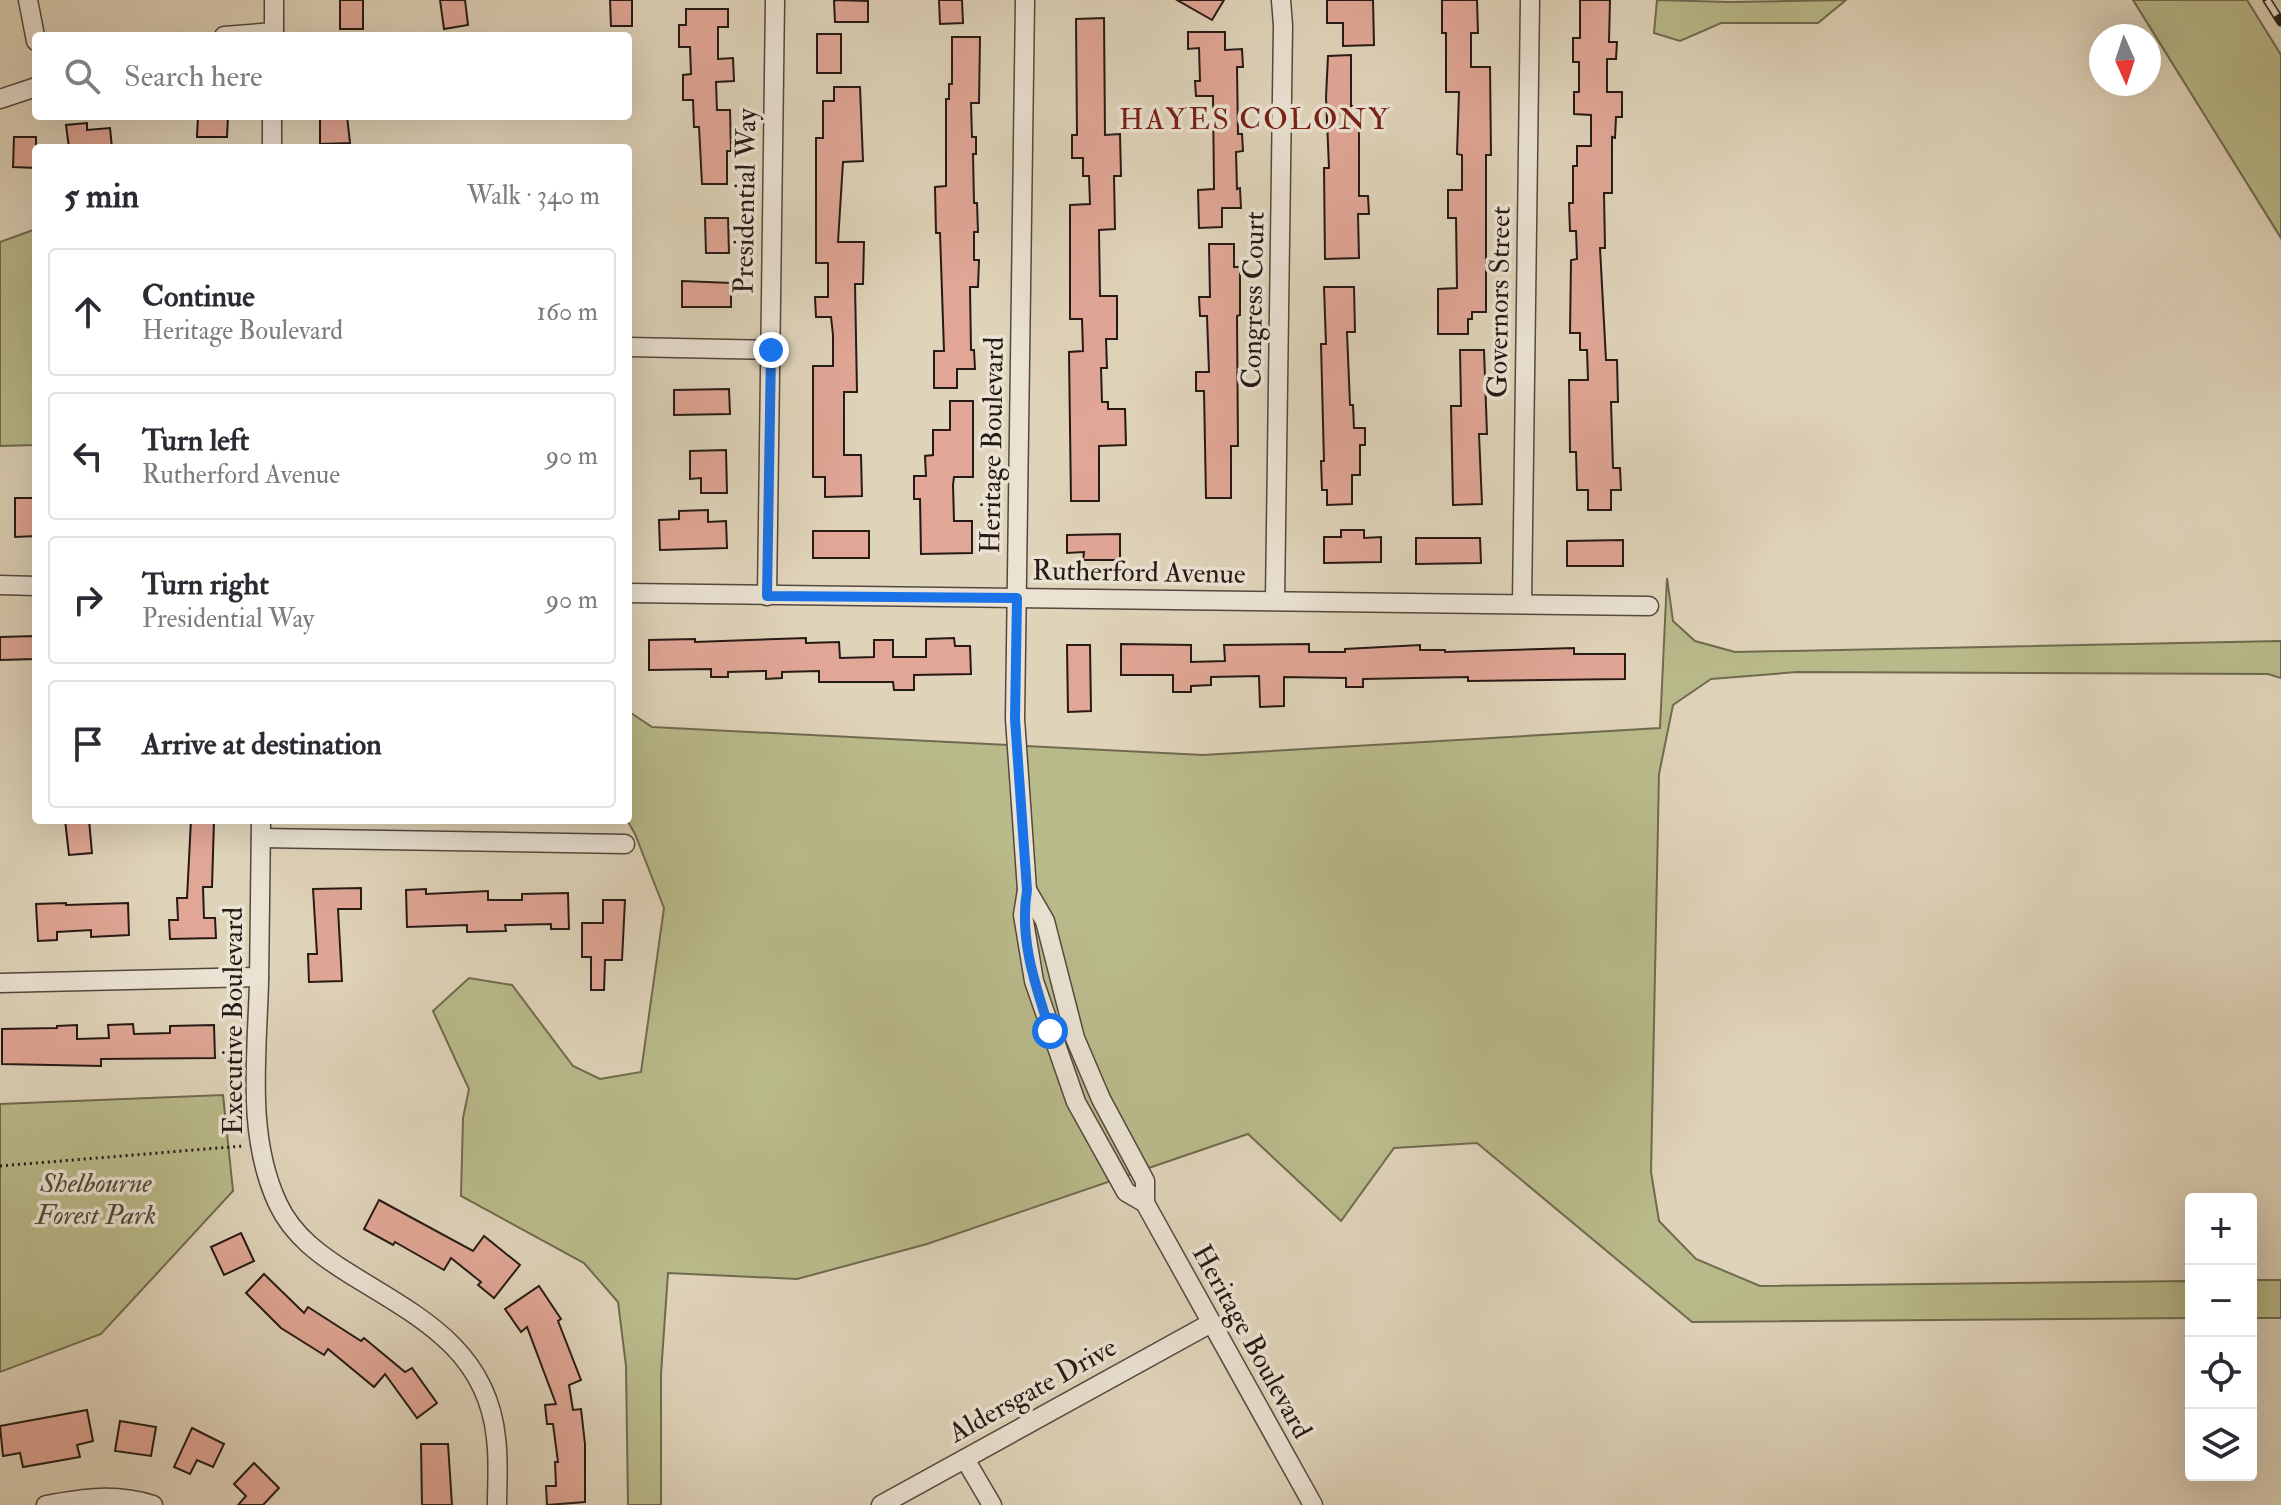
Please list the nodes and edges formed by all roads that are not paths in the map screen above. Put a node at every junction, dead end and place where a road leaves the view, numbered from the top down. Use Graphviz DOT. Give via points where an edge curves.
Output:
graph roads {
  1 [pos="28,0"];
  2 [pos="274,0"];
  3 [pos="775,0"];
  4 [pos="1025,0"];
  5 [pos="1281,0"];
  6 [pos="1530,0"];
  7 [pos="34,32"];
  8 [pos="274,32"];
  9 [pos="32,88"];
  10 [pos="0,99"];
  11 [pos="272,120"];
  12 [pos="272,144"];
  13 [pos="632,347"];
  14 [pos="771,350"];
  15 [pos="0,585"];
  16 [pos="32,586"];
  17 [pos="632,593"];
  18 [pos="767,596"];
  19 [pos="1017,598"];
  20 [pos="1275,600"];
  21 [pos="1522,604"];
  22 [pos="1649,606"];
  23 [pos="261,829"];
  24 [pos="625,844"];
  25 [pos="259,977"];
  26 [pos="0,983"];
  27 [pos="1211,1323"];
  28 [pos="965,1459"];
  29 [pos="46,1505"];
  30 [pos="153,1505"];
  31 [pos="497,1505"];
  32 [pos="881,1505"];
  33 [pos="992,1505"];
  34 [pos="1313,1505"];
  1 -- 7 [label="street"];
  2 -- 8 [label="street"];
  3 -- 14 [label="street, Presidential Way"];
  4 -- 19 [label="street, Heritage Boulevard"];
  5 -- 20 [label="street, Congress Court"];
  6 -- 21 [label="street, Governors Street"];
  9 -- 10 [label="street"];
  11 -- 12 [label="street"];
  13 -- 14 [label="street"];
  14 -- 18 [label="street, Presidential Way"];
  15 -- 16 [label="street"];
  17 -- 18 [label="street, Rutherford Avenue"];
  18 -- 19 [label="street, Rutherford Avenue"];
  19 -- 20 [label="street, Rutherford Avenue"];
  19 -- 27 [label="street, Heritage Boulevard" via="1015,719 1027,890 1045,921 1075,1038 1145,1181 1145,1203"];
  20 -- 21 [label="street, Rutherford Avenue"];
  21 -- 22 [label="street, Rutherford Avenue"];
  23 -- 24 [label="street"];
  23 -- 25 [label="street, Executive Boulevard"];
  25 -- 26 [label="street"];
  25 -- 31 [label="street, Executive Boulevard" via="259,1145 279,1207 300,1237 330,1262 430,1323 469,1363 486,1396 497,1439"];
  27 -- 28 [label="street, Aldersgate Drive"];
  27 -- 34 [label="street, Heritage Boulevard"];
  28 -- 32 [label="street, Aldersgate Drive"];
  28 -- 33 [label="street"];
  29 -- 30 [label="street" via="113,1497"];
}
